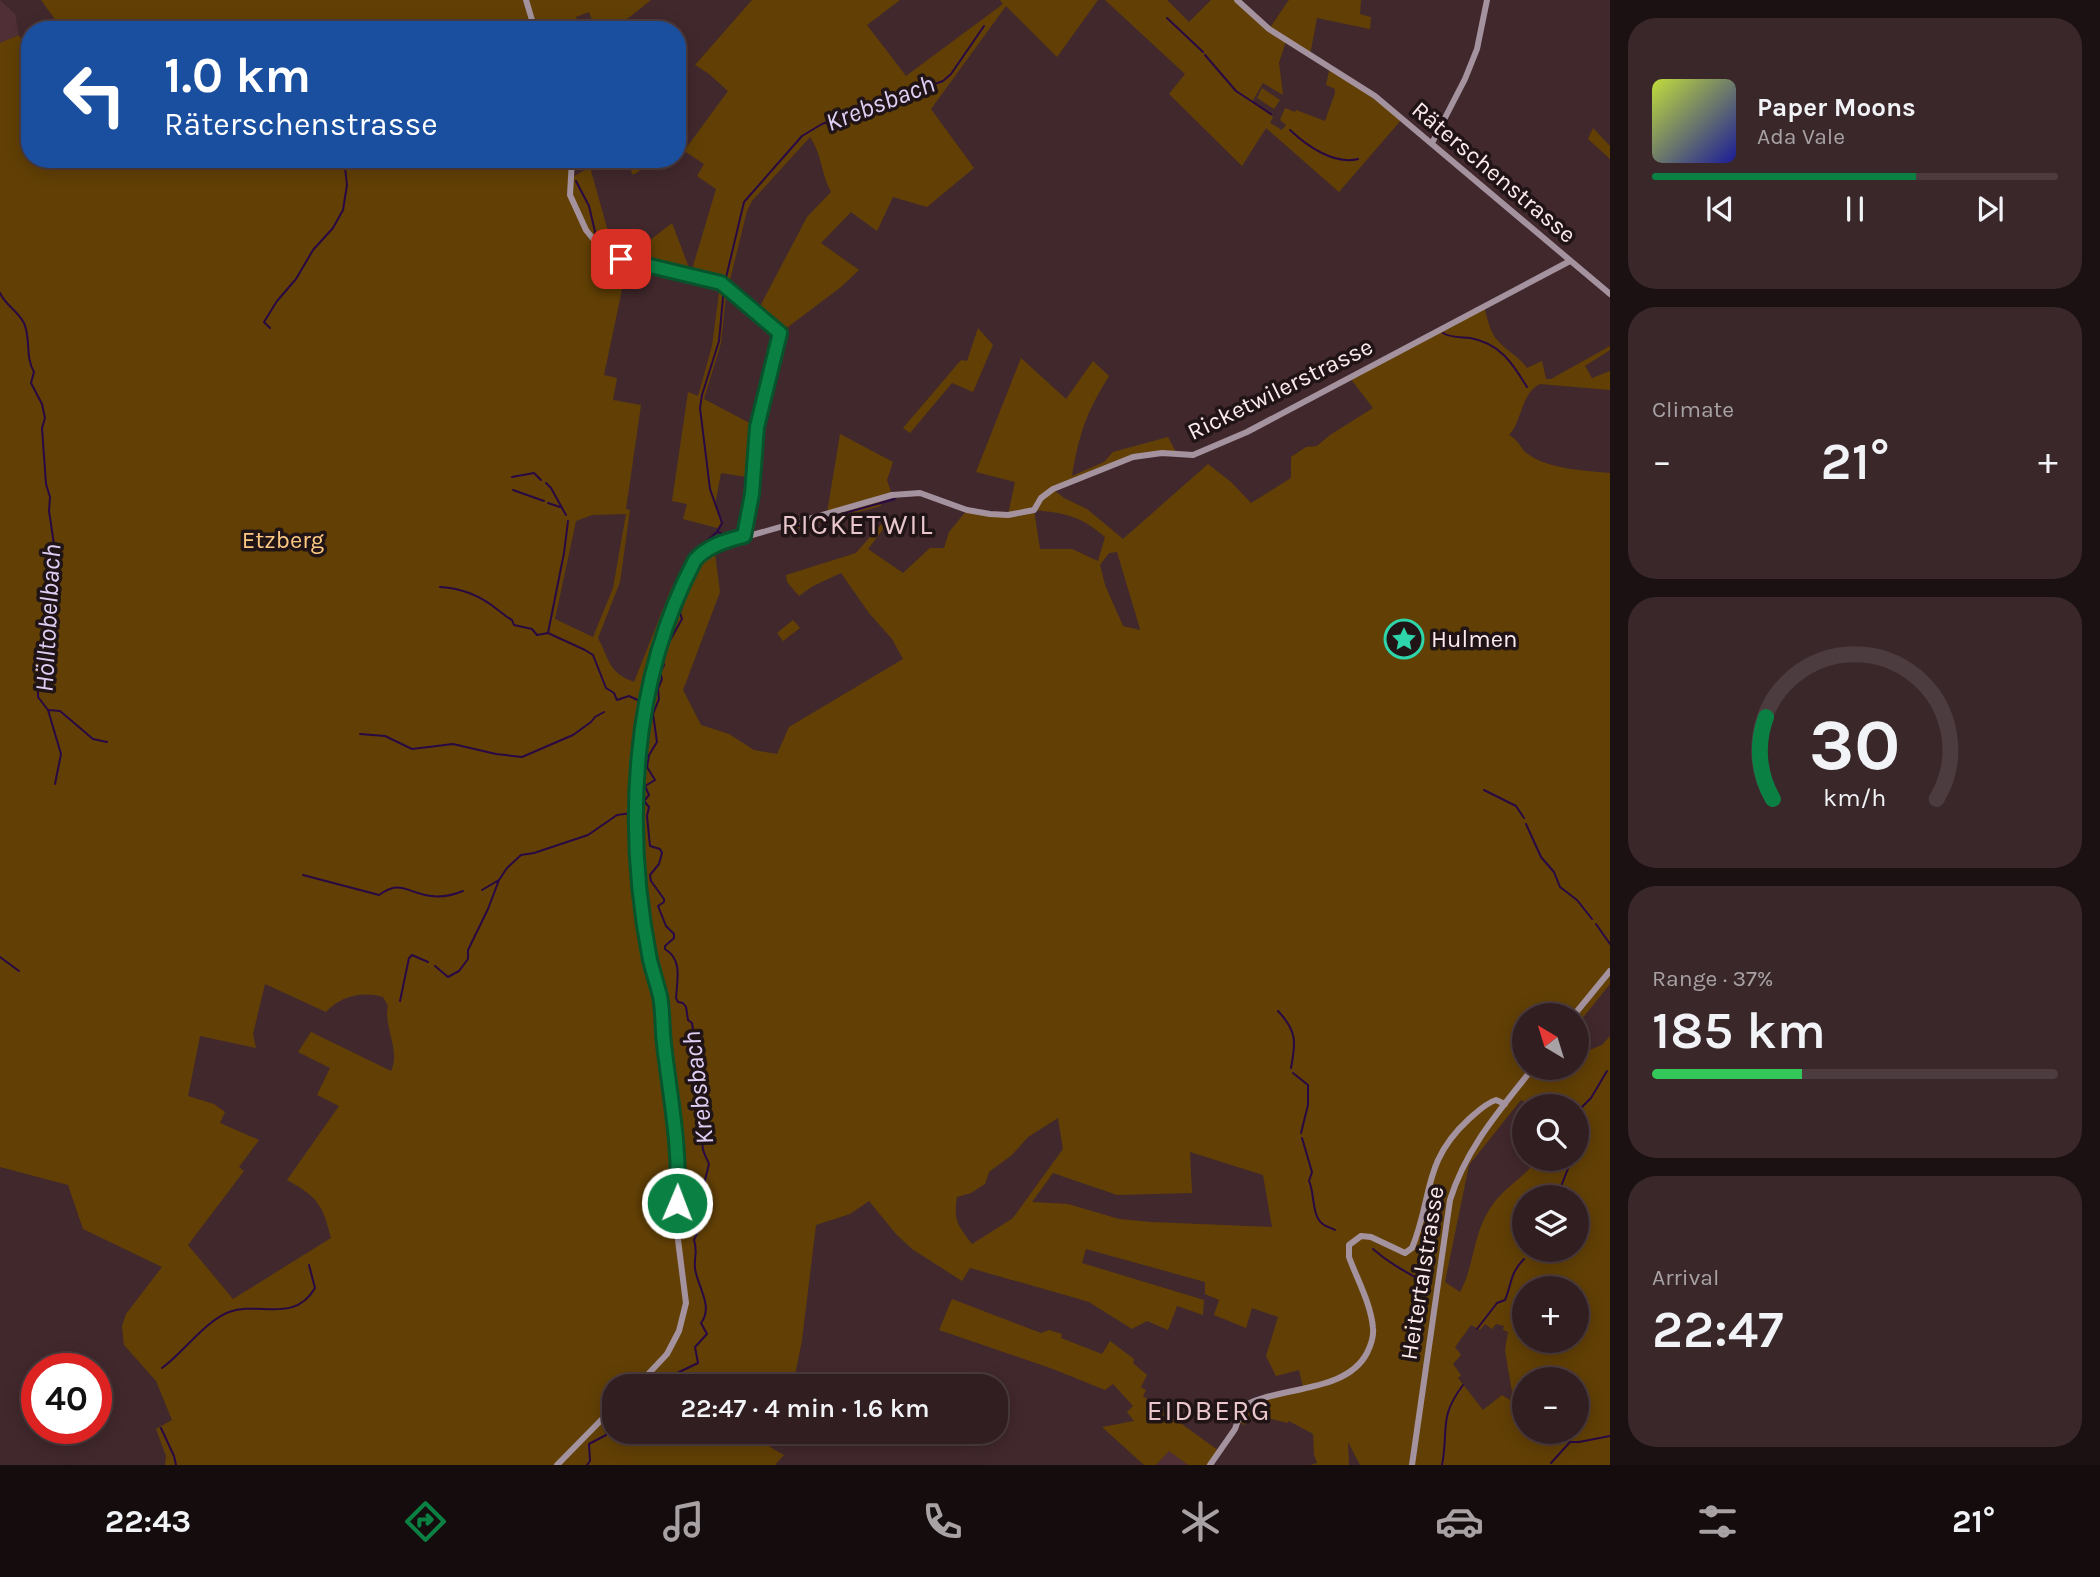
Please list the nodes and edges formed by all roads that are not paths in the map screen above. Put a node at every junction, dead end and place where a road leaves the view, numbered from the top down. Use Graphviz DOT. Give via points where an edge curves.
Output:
graph roads {
  1 [pos="526,0"];
  2 [pos="1237,0"];
  3 [pos="1487,0"];
  4 [pos="532,21"];
  5 [pos="1432,143"];
  6 [pos="571,168"];
  7 [pos="1570,261"];
  8 [pos="1610,294"];
  9 [pos="744,536"];
  10 [pos="1610,971"];
  11 [pos="1584,1003"];
  12 [pos="1523,1080"];
  13 [pos="1504,1104"];
  14 [pos="648,1374"];
  15 [pos="602,1419"];
  16 [pos="557,1465"];
  17 [pos="1210,1465"];
  18 [pos="1412,1465"];
  1 -- 4 [label="street"];
  2 -- 5 [label="street, Räterschenstrasse" via="1269,30 1375,96"];
  3 -- 5 [label="street" via="1477,49"];
  5 -- 7 [label="street, Räterschenstrasse"];
  6 -- 9 [label="street" via="574,205 593,240 608,252 721,283 780,333 757,427"];
  7 -- 8 [label="street, Räterschenstrasse"];
  7 -- 9 [label="street, Ricketwilerstrasse" via="1247,432 1193,455 1133,457 1053,489 1034,510 990,514 924,494 905,493"];
  9 -- 14 [label="street, Ricketwilerstrasse" via="714,546 695,560 646,695 636,842 675,1116 676,1224 686,1303 667,1354"];
  10 -- 11 [label="street"];
  12 -- 13 [label="street, Heitertalstrasse"];
  13 -- 17 [label="street" via="1496,1100 1488,1104 1444,1149 1434,1166 1412,1248 1405,1253 1361,1236 1349,1245 1374,1329 1363,1361 1336,1379 1246,1405"];
  13 -- 18 [label="street, Heitertalstrasse" via="1469,1152 1450,1200"];
  15 -- 16 [label="street"];
}
